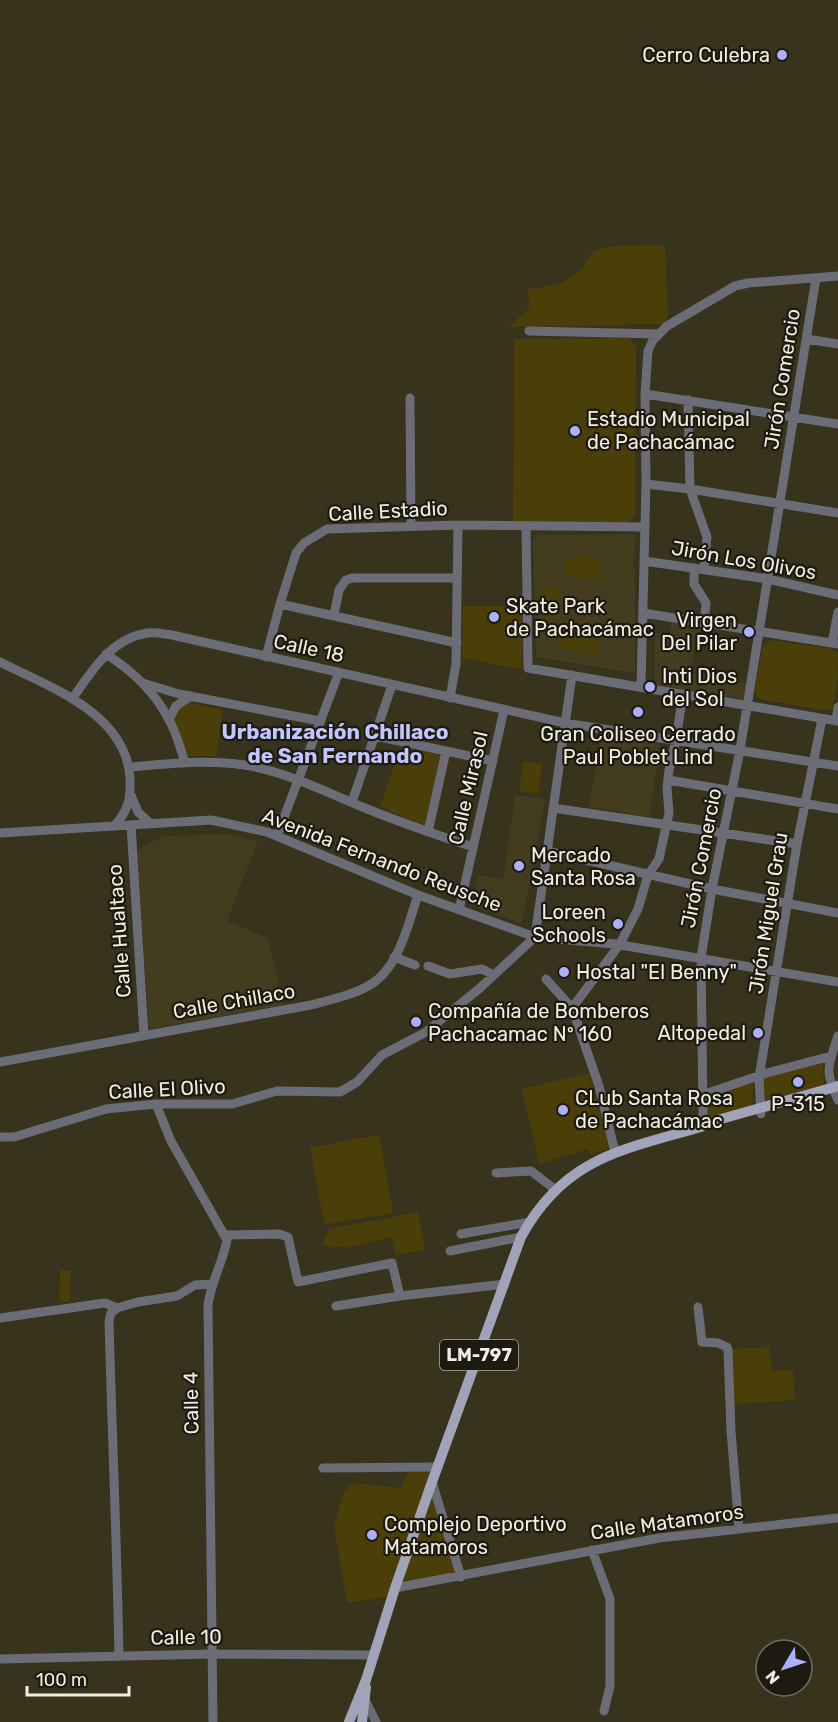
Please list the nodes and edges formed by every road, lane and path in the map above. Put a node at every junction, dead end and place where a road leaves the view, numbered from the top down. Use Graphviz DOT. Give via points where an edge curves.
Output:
graph roads {
  1 [pos="838,276"];
  2 [pos="816,278"];
  3 [pos="529,331"];
  4 [pos="658,334"];
  5 [pos="807,339"];
  6 [pos="838,344"];
  7 [pos="645,394"];
  8 [pos="410,398"];
  9 [pos="688,400"];
  10 [pos="794,417"];
  11 [pos="838,424"];
  12 [pos="646,484"];
  13 [pos="690,489"];
  14 [pos="781,503"];
  15 [pos="838,513"];
  16 [pos="458,525"];
  17 [pos="411,526"];
  18 [pos="526,527"];
  19 [pos="645,527"];
  20 [pos="644,561"];
  21 [pos="699,568"];
  22 [pos="457,578"];
  23 [pos="768,579"];
  24 [pos="838,595"];
  25 [pos="280,604"];
  26 [pos="838,612"];
  27 [pos="643,614"];
  28 [pos="334,615"];
  29 [pos="704,623"];
  30 [pos="758,631"];
  31 [pos="457,643"];
  32 [pos="835,643"];
  33 [pos="106,654"];
  34 [pos="266,657"];
  35 [pos="0,662"];
  36 [pos="339,672"];
  37 [pos="572,675"];
  38 [pos="143,683"];
  39 [pos="392,685"];
  40 [pos="641,686"];
  41 [pos="683,694"];
  42 [pos="191,696"];
  43 [pos="450,698"];
  44 [pos="72,699"];
  45 [pos="747,705"];
  46 [pos="838,707"];
  47 [pos="504,710"];
  48 [pos="169,719"];
  49 [pos="822,719"];
  50 [pos="320,721"];
  51 [pos="837,721"];
  52 [pos="565,723"];
  53 [pos="375,736"];
  54 [pos="676,740"];
  55 [pos="740,750"];
  56 [pos="446,751"];
  57 [pos="493,761"];
  58 [pos="185,762"];
  59 [pos="814,763"];
  60 [pos="838,766"];
  61 [pos="130,767"];
  62 [pos="298,779"];
  63 [pos="668,780"];
  64 [pos="732,791"];
  65 [pos="131,795"];
  66 [pos="351,802"];
  67 [pos="806,804"];
  68 [pos="553,808"];
  69 [pos="838,809"];
  70 [pos="150,823"];
  71 [pos="115,825"];
  72 [pos="131,825"];
  73 [pos="666,825"];
  74 [pos="428,832"];
  75 [pos="0,833"];
  76 [pos="723,833"];
  77 [pos="276,836"];
  78 [pos="796,844"];
  79 [pos="473,847"];
  80 [pos="547,851"];
  81 [pos="648,875"];
  82 [pos="712,889"];
  83 [pos="418,895"];
  84 [pos="788,903"];
  85 [pos="459,910"];
  86 [pos="838,913"];
  87 [pos="534,937"];
  88 [pos="620,944"];
  89 [pos="394,957"];
  90 [pos="701,958"];
  91 [pos="415,965"];
  92 [pos="428,966"];
  93 [pos="777,972"];
  94 [pos="494,975"];
  95 [pos="546,979"];
  96 [pos="838,982"];
  97 [pos="572,1008"];
  98 [pos="144,1035"];
  99 [pos="838,1036"];
  100 [pos="831,1056"];
  101 [pos="0,1062"];
  102 [pos="759,1076"];
  103 [pos="837,1092"];
  104 [pos="702,1095"];
  105 [pos="156,1104"];
  106 [pos="761,1111"];
  107 [pos="701,1127"];
  108 [pos="0,1137"];
  109 [pos="615,1152"];
  110 [pos="496,1173"];
  111 [pos="556,1190"];
  112 [pos="530,1221"];
  113 [pos="461,1233"];
  114 [pos="224,1235"];
  115 [pos="521,1237"];
  116 [pos="450,1251"];
  117 [pos="213,1284"];
  118 [pos="505,1284"];
  119 [pos="400,1296"];
  120 [pos="336,1306"];
  121 [pos="698,1307"];
  122 [pos="117,1308"];
  123 [pos="0,1318"];
  124 [pos="438,1467"];
  125 [pos="323,1468"];
  126 [pos="432,1482"];
  127 [pos="838,1518"];
  128 [pos="739,1528"];
  129 [pos="592,1550"];
  130 [pos="460,1577"];
  131 [pos="395,1588"];
  132 [pos="212,1654"];
  133 [pos="373,1655"];
  134 [pos="118,1657"];
  135 [pos="0,1659"];
  136 [pos="366,1680"];
  137 [pos="365,1700"];
  138 [pos="604,1711"];
  139 [pos="213,1722"];
  140 [pos="349,1722"];
  141 [pos="362,1722"];
  142 [pos="376,1722"];
  1 -- 2 [label="street"];
  2 -- 4 [label="street" via="735,286"];
  2 -- 5 [label="street, Jirón Comercio"];
  3 -- 4 [label="street"];
  4 -- 7 [label="street" via="648,351"];
  5 -- 6 [label="street"];
  5 -- 10 [label="street, Jirón Comercio"];
  7 -- 9 [label="street"];
  7 -- 12 [label="street"];
  8 -- 17 [label="street"];
  9 -- 10 [label="street"];
  9 -- 13 [label="street"];
  10 -- 11 [label="street"];
  10 -- 14 [label="street, Jirón Comercio"];
  12 -- 13 [label="street"];
  12 -- 19 [label="street"];
  13 -- 14 [label="street"];
  13 -- 21 [label="street" via="707,537"];
  14 -- 15 [label="street"];
  14 -- 23 [label="street, Jirón Comercio"];
  16 -- 17 [label="street, Calle Estadio"];
  16 -- 18 [label="street, Calle Estadio"];
  16 -- 22 [label="street"];
  17 -- 25 [label="street, Calle Estadio" via="318,532 296,553"];
  18 -- 19 [label="street, Calle Estadio"];
  18 -- 37 [label="street" via="528,668"];
  19 -- 20 [label="street"];
  20 -- 21 [label="street, Jirón Los Olivos"];
  20 -- 27 [label="street"];
  21 -- 23 [label="street, Jirón Los Olivos"];
  21 -- 29 [label="street" via="694,584 706,603"];
  22 -- 28 [label="street" via="352,578 339,590"];
  22 -- 31 [label="street"];
  23 -- 24 [label="street, Jirón Los Olivos"];
  23 -- 30 [label="street, Jirón Comercio"];
  25 -- 28 [label="street"];
  25 -- 34 [label="street, Calle Estadio"];
  26 -- 32 [label="street"];
  27 -- 29 [label="street"];
  27 -- 40 [label="street"];
  28 -- 31 [label="street"];
  29 -- 30 [label="street"];
  30 -- 32 [label="street"];
  30 -- 45 [label="street, Jirón Comercio"];
  31 -- 43 [label="street"];
  33 -- 34 [label="street, Calle 18" via="134,636 150,632"];
  33 -- 38 [label="street"];
  33 -- 44 [label="street, Calle 18"];
  34 -- 36 [label="street, Calle 18"];
  35 -- 44 [label="street"];
  36 -- 39 [label="street, Calle 18"];
  36 -- 50 [label="street"];
  37 -- 40 [label="street"];
  37 -- 52 [label="street"];
  38 -- 42 [label="street"];
  38 -- 48 [label="street"];
  39 -- 43 [label="street, Calle 18"];
  39 -- 53 [label="street"];
  40 -- 41 [label="street"];
  41 -- 45 [label="street"];
  41 -- 54 [label="street"];
  42 -- 48 [label="street" via="176,706"];
  42 -- 50 [label="street"];
  43 -- 47 [label="street, Calle 18"];
  44 -- 61 [label="street" via="109,728"];
  45 -- 49 [label="street"];
  45 -- 55 [label="street, Jirón Comercio"];
  46 -- 51 [label="street"];
  47 -- 52 [label="street, Calle 18"];
  47 -- 57 [label="street, Calle Mirasol"];
  48 -- 58 [label="street"];
  49 -- 51 [label="street"];
  49 -- 59 [label="street, Jirón Miguel Grau"];
  50 -- 62 [label="street"];
  52 -- 54 [label="street, Calle 18"];
  52 -- 68 [label="street"];
  53 -- 56 [label="street"];
  53 -- 66 [label="street"];
  54 -- 55 [label="street, Calle 18"];
  54 -- 63 [label="street"];
  55 -- 59 [label="street, Calle 18"];
  55 -- 64 [label="street, Jirón Comercio"];
  56 -- 57 [label="street"];
  56 -- 74 [label="street"];
  57 -- 79 [label="street, Calle Mirasol"];
  58 -- 61 [label="street"];
  58 -- 62 [label="street" via="243,765"];
  59 -- 60 [label="street, Calle 18"];
  59 -- 67 [label="street, Jirón Miguel Grau"];
  61 -- 65 [label="street"];
  62 -- 66 [label="street"];
  62 -- 77 [label="street"];
  63 -- 64 [label="street"];
  63 -- 73 [label="street"];
  64 -- 67 [label="street"];
  64 -- 76 [label="street, Jirón Comercio"];
  65 -- 70 [label="street" via="138,812"];
  65 -- 71 [label="street" via="125,813"];
  66 -- 74 [label="street"];
  67 -- 69 [label="street"];
  67 -- 78 [label="street, Jirón Miguel Grau"];
  68 -- 73 [label="street"];
  68 -- 80 [label="street"];
  70 -- 72 [label="street, Avenida Fernando Reusche"];
  70 -- 77 [label="street, Avenida Fernando Reusche" via="211,820"];
  71 -- 72 [label="street, Avenida Fernando Reusche"];
  71 -- 75 [label="street, Avenida Fernando Reusche"];
  72 -- 98 [label="street, Calle Hualtaco"];
  73 -- 76 [label="street"];
  73 -- 81 [label="street" via="659,859"];
  74 -- 79 [label="street"];
  76 -- 78 [label="street"];
  76 -- 82 [label="street, Jirón Comercio"];
  77 -- 83 [label="street, Avenida Fernando Reusche"];
  78 -- 84 [label="street, Jirón Miguel Grau"];
  79 -- 85 [label="street, Calle Mirasol"];
  80 -- 81 [label="street"];
  80 -- 87 [label="street"];
  81 -- 82 [label="street"];
  81 -- 88 [label="street" via="638,909"];
  82 -- 84 [label="street"];
  82 -- 90 [label="street, Jirón Comercio"];
  83 -- 85 [label="street, Avenida Fernando Reusche"];
  83 -- 89 [label="street, Calle Chillaco"];
  84 -- 86 [label="street"];
  84 -- 93 [label="street, Jirón Miguel Grau"];
  85 -- 87 [label="street, Avenida Fernando Reusche"];
  87 -- 88 [label="street, Avenida Fernando Reusche"];
  87 -- 94 [label="street, Calle El Olivo"];
  88 -- 90 [label="street, Avenida Fernando Reusche"];
  88 -- 97 [label="street"];
  89 -- 91 [label="street"];
  89 -- 98 [label="street, Calle Chillaco" via="371,985 337,998"];
  90 -- 93 [label="street, Avenida Fernando Reusche"];
  90 -- 104 [label="street, Jirón Comercio"];
  92 -- 94 [label="street" via="450,974 482,969"];
  93 -- 96 [label="street, Avenida Fernando Reusche"];
  93 -- 102 [label="street, Jirón Miguel Grau"];
  94 -- 105 [label="street, Calle El Olivo" via="426,1032 386,1052 357,1082 340,1092 277,1091 232,1104"];
  95 -- 97 [label="street"];
  97 -- 109 [label="street" via="596,1075"];
  98 -- 101 [label="street, Calle Chillaco"];
  99 -- 100 [label="street, LM-797"];
  100 -- 102 [label="street"];
  100 -- 103 [label="street, LM-797" via="828,1078"];
  102 -- 104 [label="street"];
  102 -- 106 [label="street, Jirón Miguel Grau"];
  103 -- 106 [label="main road, LM-797"];
  104 -- 107 [label="street, Jirón Comercio"];
  105 -- 108 [label="street, Calle El Olivo" via="106,1109 14,1137"];
  105 -- 114 [label="street" via="171,1141"];
  106 -- 107 [label="main road, LM-797"];
  107 -- 109 [label="main road, LM-797"];
  109 -- 111 [label="main road, LM-797" via="589,1164"];
  110 -- 111 [label="street" via="531,1171"];
  111 -- 112 [label="main road, LM-797"];
  112 -- 113 [label="street"];
  112 -- 115 [label="main road, LM-797"];
  114 -- 117 [label="street, Calle 4" via="224,1256"];
  114 -- 119 [label="street" via="288,1237 298,1282 392,1263"];
  115 -- 116 [label="street"];
  115 -- 118 [label="main road, LM-797"];
  117 -- 122 [label="street" via="195,1285 177,1296"];
  117 -- 132 [label="street, Calle 4" via="208,1305"];
  118 -- 119 [label="street"];
  118 -- 124 [label="main road, LM-797"];
  119 -- 120 [label="street"];
  121 -- 128 [label="street" via="702,1342 728,1348"];
  122 -- 123 [label="street" via="105,1303"];
  122 -- 134 [label="street" via="111,1312 109,1321"];
  124 -- 125 [label="street"];
  124 -- 126 [label="main road, LM-797"];
  126 -- 130 [label="street"];
  126 -- 131 [label="main road, LM-797"];
  127 -- 128 [label="street, Calle Matamoros"];
  128 -- 129 [label="street, Calle Matamoros"];
  129 -- 130 [label="street, Calle Matamoros"];
  129 -- 138 [label="street" via="610,1599 610,1686"];
  130 -- 131 [label="street, Calle Matamoros"];
  131 -- 133 [label="main road, LM-797"];
  132 -- 133 [label="street, Calle 10"];
  132 -- 134 [label="street, Calle 10"];
  132 -- 139 [label="street, Calle 4"];
  133 -- 136 [label="main road, LM-797"];
  134 -- 135 [label="street, Calle 10"];
  136 -- 137 [label="main road, LM-797"];
  136 -- 140 [label="main road, LM-797"];
  137 -- 141 [label="main road, LM-797"];
  137 -- 142 [label="street"];
}
